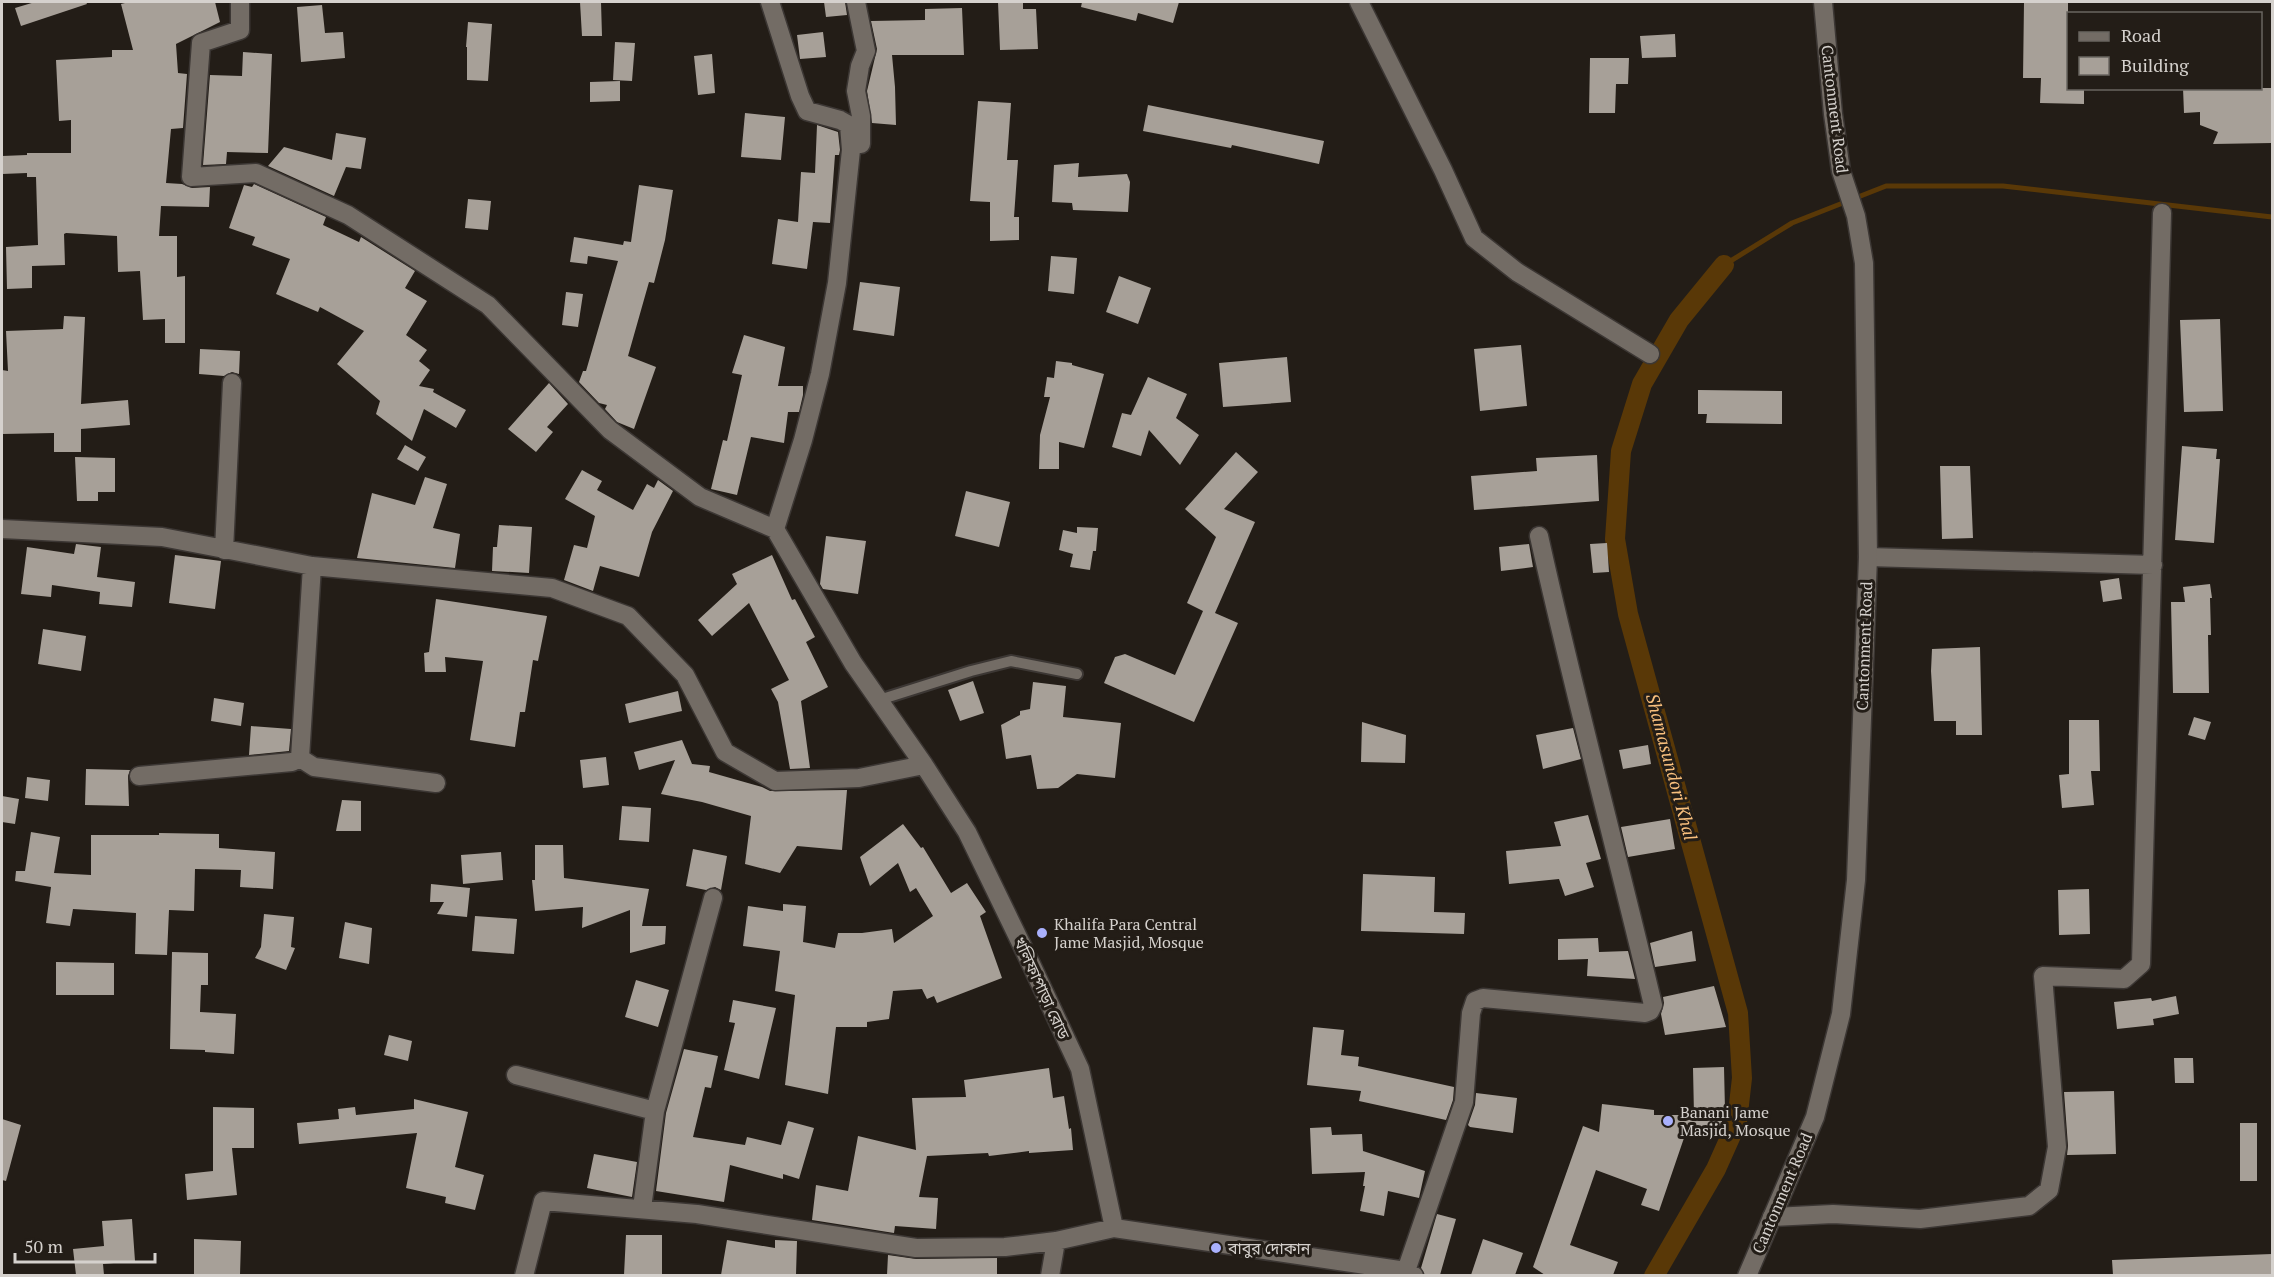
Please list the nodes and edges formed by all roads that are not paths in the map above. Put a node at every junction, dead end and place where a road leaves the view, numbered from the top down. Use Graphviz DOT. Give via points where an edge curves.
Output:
graph roads {
  1 [pos="240,2"];
  2 [pos="770,2"];
  3 [pos="856,2"];
  4 [pos="1359,2"];
  5 [pos="1823,2"];
  6 [pos="851,150"];
  7 [pos="2162,213"];
  8 [pos="1650,354"];
  9 [pos="232,382"];
  10 [pos="2,529"];
  11 [pos="775,529"];
  12 [pos="1539,536"];
  13 [pos="224,549"];
  14 [pos="1868,557"];
  15 [pos="2153,565"];
  16 [pos="312,566"];
  17 [pos="1077,674"];
  18 [pos="879,700"];
  19 [pos="300,758"];
  20 [pos="924,765"];
  21 [pos="139,776"];
  22 [pos="435,783"];
  23 [pos="713,898"];
  24 [pos="516,1075"];
  25 [pos="656,1111"];
  26 [pos="642,1208"];
  27 [pos="1772,1217"];
  28 [pos="1114,1228"];
  29 [pos="1056,1241"];
  30 [pos="1410,1273"];
  31 [pos="524,1275"];
  32 [pos="1050,1275"];
  33 [pos="1747,1275"];
  1 -- 11 [label="street" via="240,30 201,43 191,177 256,173 348,215 488,305 610,430 700,497"];
  2 -- 6 [label="street" via="807,111 849,125"];
  3 -- 6 [label="street" via="866,51 856,91 861,149"];
  4 -- 8 [label="street" via="1474,238 1517,272"];
  5 -- 14 [label="street, Cantonment Road" via="1833,114 1864,264"];
  6 -- 11 [label="street" via="837,283 820,374"];
  7 -- 15 [label="street"];
  9 -- 13 [label="street"];
  10 -- 13 [label="street" via="162,537"];
  11 -- 18 [label="street, খলিফাপাড়া রোড"];
  12 -- 30 [label="street" via="1653,1005 1645,1013 1483,998 1475,1001 1464,1102"];
  13 -- 16 [label="street"];
  14 -- 15 [label="street"];
  14 -- 27 [label="street, Cantonment Road" via="1856,880 1841,1014 1815,1117"];
  15 -- 27 [label="street" via="2141,964 2124,979 2043,976 2057,1147 2049,1190 2030,1206 1920,1219 1833,1214"];
  16 -- 19 [label="street"];
  16 -- 20 [label="street" via="552,588 628,616 685,675 725,752 775,781 859,778"];
  17 -- 18 [label="lane" via="1011,662"];
  18 -- 20 [label="street, খলিফাপাড়া রোড"];
  19 -- 21 [label="street" via="292,762"];
  19 -- 22 [label="street" via="314,767"];
  20 -- 28 [label="street, খলিফাপাড়া রোড" via="966,832 1080,1069"];
  23 -- 25 [label="street"];
  24 -- 25 [label="street"];
  25 -- 26 [label="street"];
  26 -- 29 [label="street" via="916,1248 1005,1247"];
  26 -- 31 [label="street" via="543,1201"];
  27 -- 33 [label="street, Cantonment Road"];
  28 -- 29 [label="street"];
  28 -- 30 [label="street"];
  29 -- 32 [label="street"];
}
